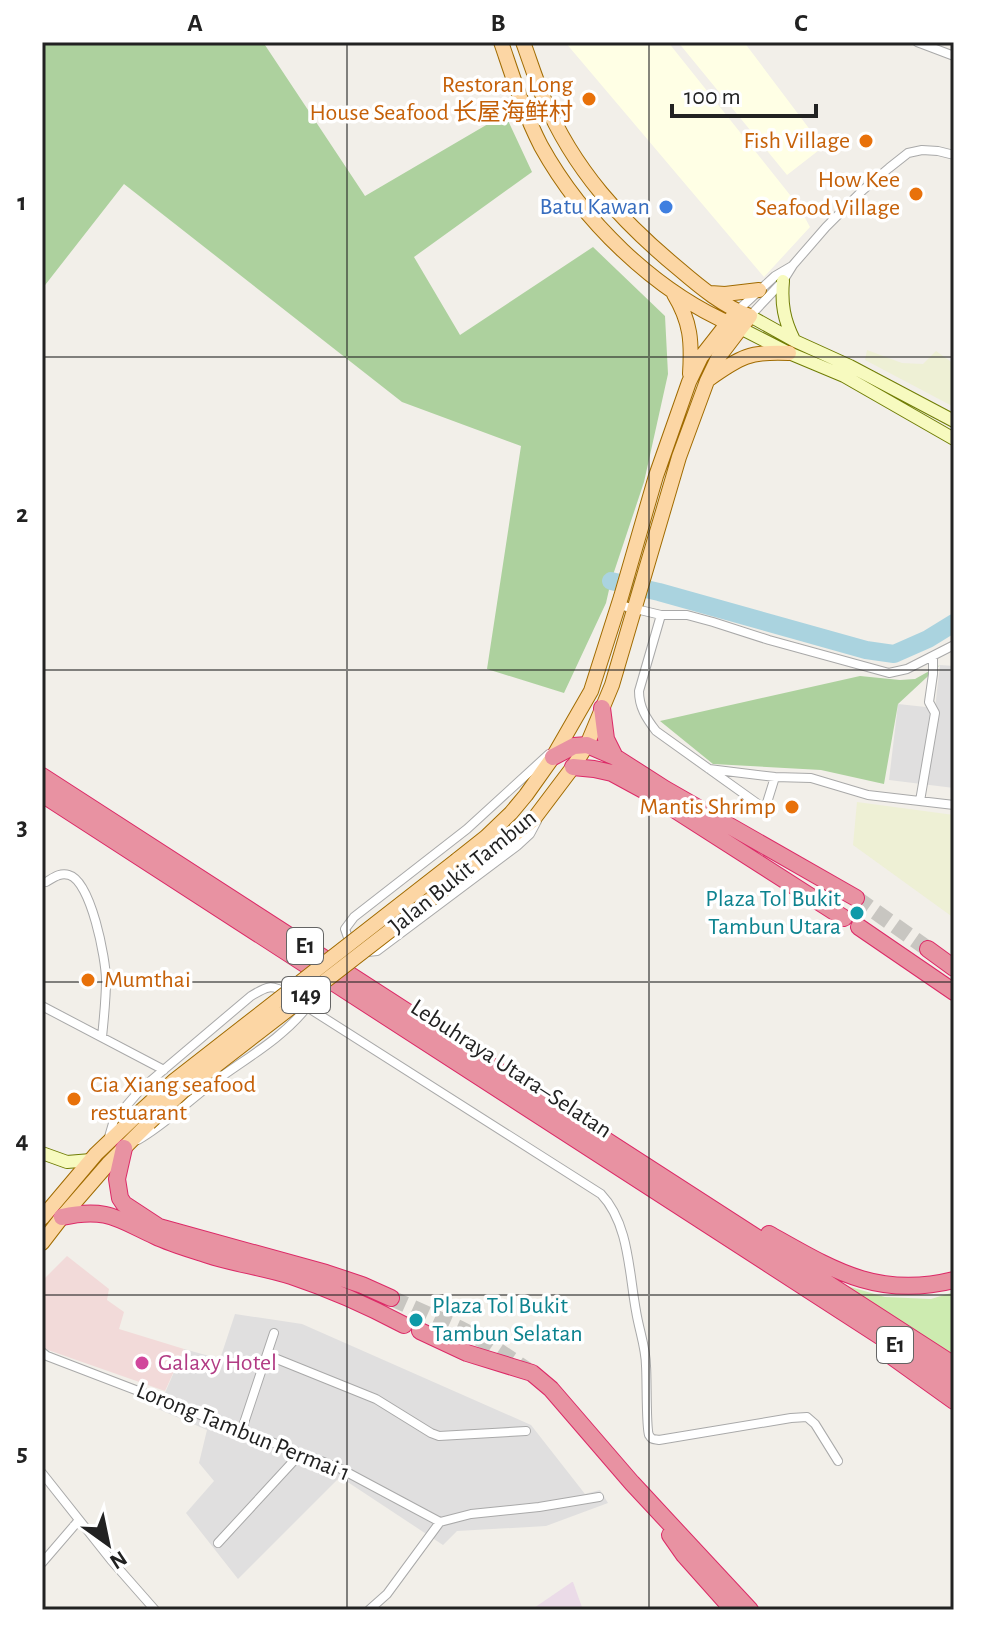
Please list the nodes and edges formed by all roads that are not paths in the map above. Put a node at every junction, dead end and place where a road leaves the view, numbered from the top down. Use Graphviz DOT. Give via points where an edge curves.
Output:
graph roads {
  1 [pos="501,42"];
  2 [pos="523,42"];
  3 [pos="917,42"];
  4 [pos="954,56"];
  5 [pos="954,155"];
  6 [pos="793,265"];
  7 [pos="783,281"];
  8 [pos="670,288"];
  9 [pos="759,290"];
  10 [pos="710,293"];
  11 [pos="738,319"];
  12 [pos="792,347"];
  13 [pos="707,381"];
  14 [pos="689,382"];
  15 [pos="954,421"];
  16 [pos="954,439"];
  17 [pos="620,601"];
  18 [pos="636,605"];
  19 [pos="661,615"];
  20 [pos="954,645"];
  21 [pos="933,657"];
  22 [pos="602,708"];
  23 [pos="562,741"];
  24 [pos="587,745"];
  25 [pos="553,757"];
  26 [pos="615,757"];
  27 [pos="573,767"];
  28 [pos="708,768"];
  29 [pos="42,776"];
  30 [pos="775,777"];
  31 [pos="42,794"];
  32 [pos="551,796"];
  33 [pos="920,801"];
  34 [pos="954,805"];
  35 [pos="462,866"];
  36 [pos="46,882"];
  37 [pos="856,898"];
  38 [pos="844,918"];
  39 [pos="859,927"];
  40 [pos="928,949"];
  41 [pos="954,968"];
  42 [pos="954,992"];
  43 [pos="42,1006"];
  44 [pos="307,1007"];
  45 [pos="102,1037"];
  46 [pos="164,1070"];
  47 [pos="116,1145"];
  48 [pos="42,1153"];
  49 [pos="91,1160"];
  50 [pos="699,1200"];
  51 [pos="42,1202"];
  52 [pos="62,1217"];
  53 [pos="42,1218"];
  54 [pos="42,1243"];
  55 [pos="954,1280"];
  56 [pos="391,1298"];
  57 [pos="836,1306"];
  58 [pos="274,1333"];
  59 [pos="42,1352"];
  60 [pos="267,1355"];
  61 [pos="954,1365"];
  62 [pos="954,1384"];
  63 [pos="954,1401"];
  64 [pos="242,1429"];
  65 [pos="526,1431"];
  66 [pos="301,1453"];
  67 [pos="838,1461"];
  68 [pos="42,1473"];
  69 [pos="632,1483"];
  70 [pos="599,1497"];
  71 [pos="79,1520"];
  72 [pos="440,1522"];
  73 [pos="218,1543"];
  74 [pos="42,1563"];
  75 [pos="155,1610"];
  76 [pos="369,1610"];
  77 [pos="733,1610"];
  78 [pos="750,1610"];
  1 -- 8 [label="main road" via="526,113 579,204 604,234"];
  2 -- 10 [label="main road" via="544,101 580,167 611,207"];
  3 -- 4 [label="street"];
  5 -- 6 [label="street, Jalan Bukit Tambun" via="908,153 863,190"];
  6 -- 7 [label="street, Jalan Bukit Tambun"];
  6 -- 9 [label="street, Jalan Bukit Tambun"];
  7 -- 11 [label="street, Jalan Bukit Tambun"];
  7 -- 12 [label="street" via="781,302"];
  8 -- 11 [label="main road" via="697,307"];
  8 -- 14 [label="main road" via="688,324"];
  9 -- 10 [label="main road"];
  9 -- 11 [label="street, Jalan Bukit Tambun"];
  10 -- 11 [label="main road"];
  11 -- 12 [label="street"];
  11 -- 13 [label="main road, Jalan Bukit Tambun"];
  11 -- 14 [label="main road, Jalan Bukit Tambun" via="701,357"];
  12 -- 13 [label="main road" via="749,355"];
  12 -- 15 [label="street" via="850,366"];
  12 -- 16 [label="street"];
  13 -- 18 [label="main road, Jalan Bukit Tambun"];
  14 -- 17 [label="main road, Jalan Bukit Tambun"];
  17 -- 18 [label="street"];
  17 -- 23 [label="main road, Jalan Bukit Tambun" via="591,691"];
  18 -- 19 [label="street"];
  18 -- 22 [label="main road, Jalan Bukit Tambun"];
  19 -- 21 [label="street" via="687,615 889,673"];
  19 -- 28 [label="street" via="639,703 656,731"];
  20 -- 21 [label="street"];
  21 -- 33 [label="street" via="929,702 935,713"];
  22 -- 24 [label="main road, Jalan Bukit Tambun"];
  22 -- 26 [label="highway" via="606,739"];
  23 -- 25 [label="main road, Jalan Bukit Tambun"];
  23 -- 32 [label="street" via="467,829 354,917 345,929 350,943 359,953 377,951 525,839"];
  24 -- 25 [label="highway"];
  24 -- 26 [label="highway"];
  24 -- 27 [label="main road, Jalan Bukit Tambun / 149"];
  25 -- 35 [label="main road, Jalan Bukit Tambun / 149"];
  26 -- 37 [label="highway"];
  27 -- 32 [label="main road, Jalan Bukit Tambun / 149"];
  27 -- 38 [label="highway" via="612,773 647,792"];
  28 -- 30 [label="street"];
  28 -- 30 [label="street" via="765,809"];
  29 -- 50 [label="highway, Lebuhraya Utara–Selatan / E1"];
  30 -- 33 [label="street" via="811,778 868,795"];
  31 -- 57 [label="highway, Lebuhraya Utara–Selatan / E1"];
  32 -- 35 [label="main road, Jalan Bukit Tambun / 149" via="525,827"];
  33 -- 34 [label="street"];
  35 -- 47 [label="main road, Jalan Bukit Tambun / 149, bridge"];
  36 -- 45 [label="street" via="68,874 85,890 106,977"];
  39 -- 42 [label="highway"];
  40 -- 41 [label="highway"];
  43 -- 45 [label="street"];
  44 -- 46 [label="street" via="276,987 266,987"];
  44 -- 47 [label="street" via="292,1025 153,1132"];
  44 -- 67 [label="street" via="608,1201 622,1235 646,1361 646,1427 652,1439 807,1417"];
  45 -- 46 [label="street"];
  46 -- 47 [label="street" via="114,1120"];
  47 -- 49 [label="main road, Jalan Bukit Tambun / 149"];
  47 -- 52 [label="main road, Jalan Bukit Tambun / 149"];
  47 -- 56 [label="highway" via="120,1198 159,1227 326,1273"];
  48 -- 49 [label="street" via="67,1162"];
  49 -- 53 [label="main road, Jalan Bukit Tambun / 149"];
  50 -- 55 [label="highway" via="855,1277 908,1288"];
  50 -- 61 [label="highway, Lebuhraya Utara–Selatan / E1"];
  51 -- 53 [label="street"];
  52 -- 54 [label="main road, Jalan Bukit Tambun / 149"];
  52 -- 69 [label="highway" via="113,1216 212,1257 291,1276 467,1353 532,1373"];
  57 -- 62 [label="highway, Lebuhraya Utara–Selatan / E1"];
  57 -- 63 [label="highway" via="883,1350"];
  58 -- 60 [label="street"];
  59 -- 64 [label="street, Lorong Tambun Permai 1"];
  60 -- 64 [label="street"];
  60 -- 65 [label="street" via="376,1399 439,1436"];
  64 -- 66 [label="street, Lorong Tambun Permai 1"];
  66 -- 72 [label="street, Lorong Tambun Permai 1"];
  66 -- 73 [label="street"];
  68 -- 71 [label="street"];
  69 -- 77 [label="highway" via="684,1555"];
  69 -- 78 [label="highway"];
  70 -- 72 [label="street"];
  71 -- 74 [label="street"];
  71 -- 75 [label="street"];
  72 -- 76 [label="street"];
}
